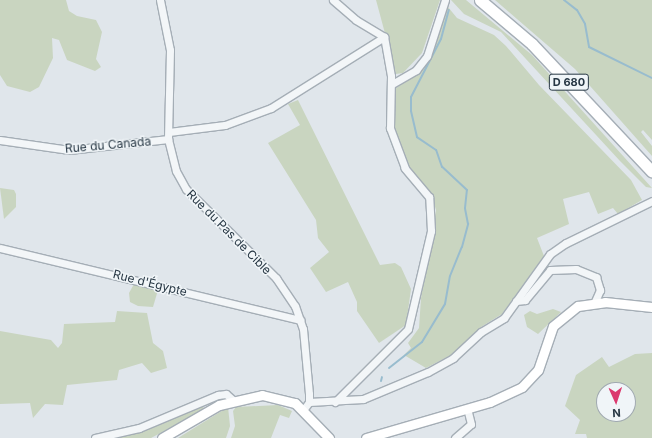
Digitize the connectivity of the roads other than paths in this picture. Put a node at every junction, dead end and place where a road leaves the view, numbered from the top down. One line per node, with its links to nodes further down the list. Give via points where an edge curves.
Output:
1 (160, 0): 7 (street, Rue du Pas de Cible, via 170,50)
2 (333, 0): 5 (street, via 356,20)
3 (445, 0): 6 (street, via 427,56 416,70)
4 (480, 0): 9 (main road, D 680, via 532,44)
5 (384, 36): 6 (street); 7 (street, Rue du Canada, via 271,108 225,125)
6 (392, 84): 17 (street, via 390,128 405,168 429,197 431,231 408,329)
7 (168, 135): 8 (street, Rue du Canada, via 69,150); 15 (street, Rue du Pas de Cible, via 174,166 186,189 276,278 295,306)
8 (0, 140)
9 (652, 172)
10 (652, 201): 12 (street, via 566,243 550,254)
11 (0, 248): 15 (street, Rue d'Égypte)
12 (516, 301): 13 (street, via 525,300 550,270 576,269 596,277 600,290); 17 (street, via 504,318 481,332 453,358 428,372 363,399)
13 (595, 301): 14 (main road); 19 (main road, via 569,311 554,326 538,370 532,379 502,398)
14 (652, 307)
15 (300, 320): 18 (street, Rue du Pas de Cible)
16 (233, 400): 18 (main road, via 262,395 276,396); 20 (street, via 226,394 218,395 139,428); 21 (main road, via 198,416)
17 (335, 402): 18 (street)
18 (306, 408): 22 (main road)
19 (467, 408): 23 (main road); 24 (street, via 472,422)
20 (95, 438)
21 (162, 438)
22 (330, 438)
23 (366, 438)
24 (455, 438)

